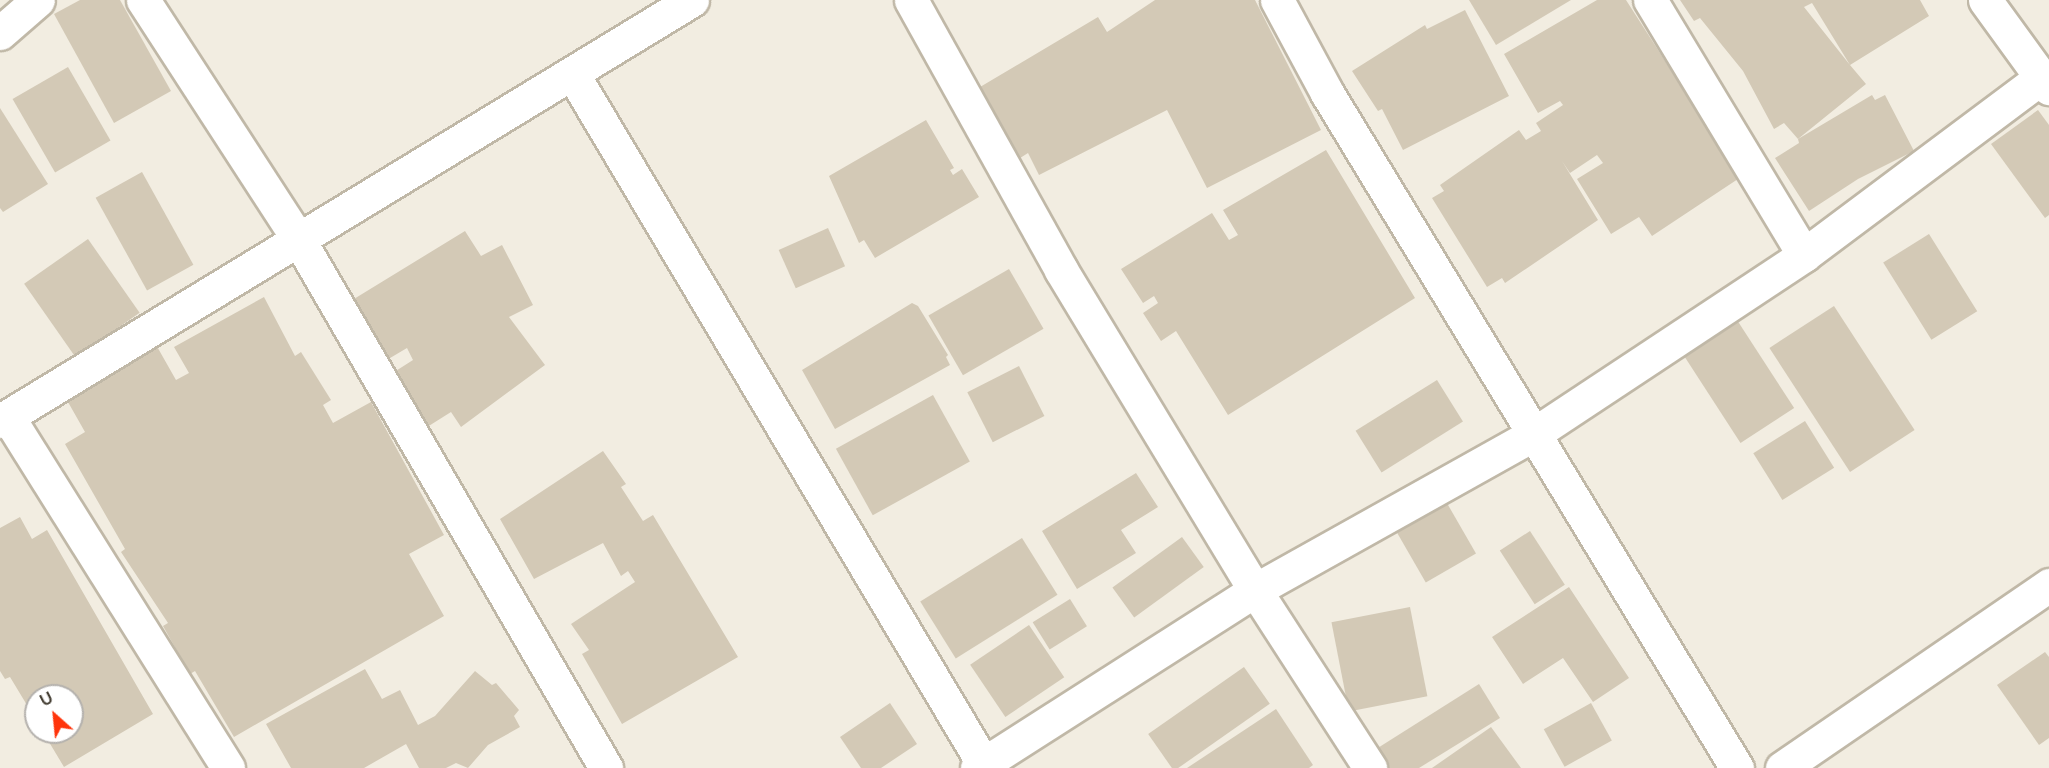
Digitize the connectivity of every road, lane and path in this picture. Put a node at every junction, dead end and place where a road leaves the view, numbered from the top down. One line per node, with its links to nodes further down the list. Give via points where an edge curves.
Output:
1 (38, 0): 8 (street)
2 (143, 0): 11 (street)
3 (692, 0): 9 (street)
4 (911, 0): 16 (street, via 1061,270)
5 (1277, 0): 14 (street, via 1327,93)
6 (1650, 0): 12 (street)
7 (1985, 0): 10 (street)
8 (0, 33)
9 (572, 73): 11 (street); 17 (street)
10 (2045, 83): 12 (street)
11 (299, 240): 13 (street); 19 (street)
12 (1804, 255): 14 (street)
13 (4, 419): 18 (street)
14 (1534, 434): 16 (street); 21 (street)
15 (2049, 585): 22 (street)
16 (1255, 590): 17 (street); 20 (street)
17 (982, 767)
18 (228, 768)
19 (606, 768)
20 (1370, 768)
21 (1737, 768)
22 (1782, 768)

